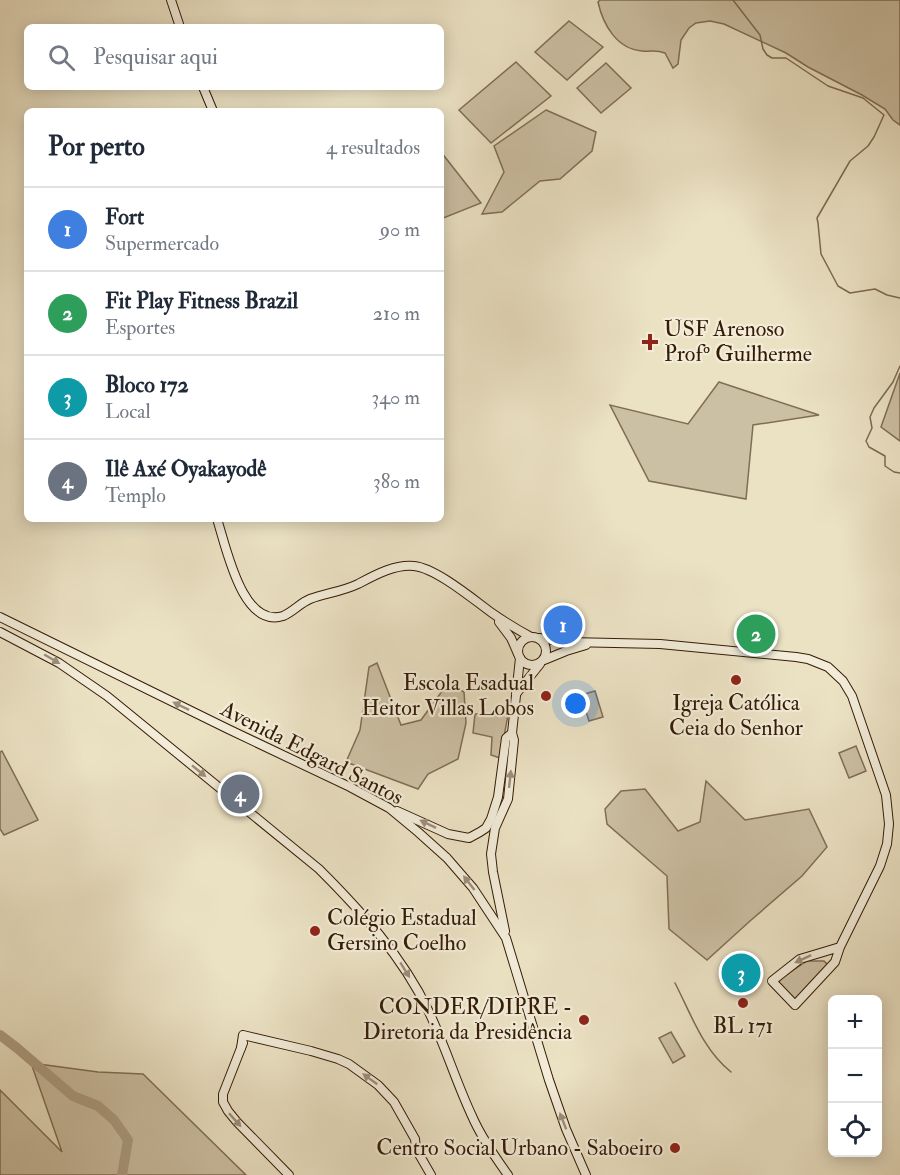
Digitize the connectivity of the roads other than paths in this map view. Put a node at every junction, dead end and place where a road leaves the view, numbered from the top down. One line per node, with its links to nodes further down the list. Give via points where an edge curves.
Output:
1 (171, 0): 2 (main road)
2 (179, 24)
3 (204, 90): 4 (main road)
4 (212, 108)
5 (218, 522): 6 (main road, via 239,586 253,608 267,616 284,615 310,599 409,566 432,572)
6 (491, 612): 9 (main road); 11 (main road)
7 (0, 618): 15 (main road, Avenida Edgard Santos, one-way to 7)
8 (0, 632): 20 (main road, one-way to 20, via 59,663 106,696 340,890 381,936 414,984 472,1117)
9 (535, 638): 10 (main road); 11 (main road, via 523,641); 12 (main road, via 546,648)
10 (601, 642): 12 (main road); 17 (main road, via 808,659 828,667 848,687 884,789 889,824 883,859)
11 (519, 656): 12 (main road, via 530,666); 13 (main road)
12 (543, 661): 13 (main road)
13 (516, 694): 14 (main road)
14 (512, 733): 15 (main road, one-way to 15, via 506,738 491,819 475,836 448,834); 16 (main road, one-way to 14, via 491,854 495,828 508,799)
15 (389, 808): 16 (main road, Avenida Edgard Santos, one-way to 15, via 463,875)
16 (506, 938): 21 (main road, Avenida Edgard Santos, one-way to 16, via 552,1089)
17 (840, 947): 17 (main road, one-way to 17, via 806,956 772,981 795,1005 835,962)
18 (289, 1175): 19 (main road, one-way to 18, via 415,1139 382,1088 338,1059 245,1035 223,1094 224,1106)
19 (430, 1175)
20 (508, 1175)
21 (586, 1175)

